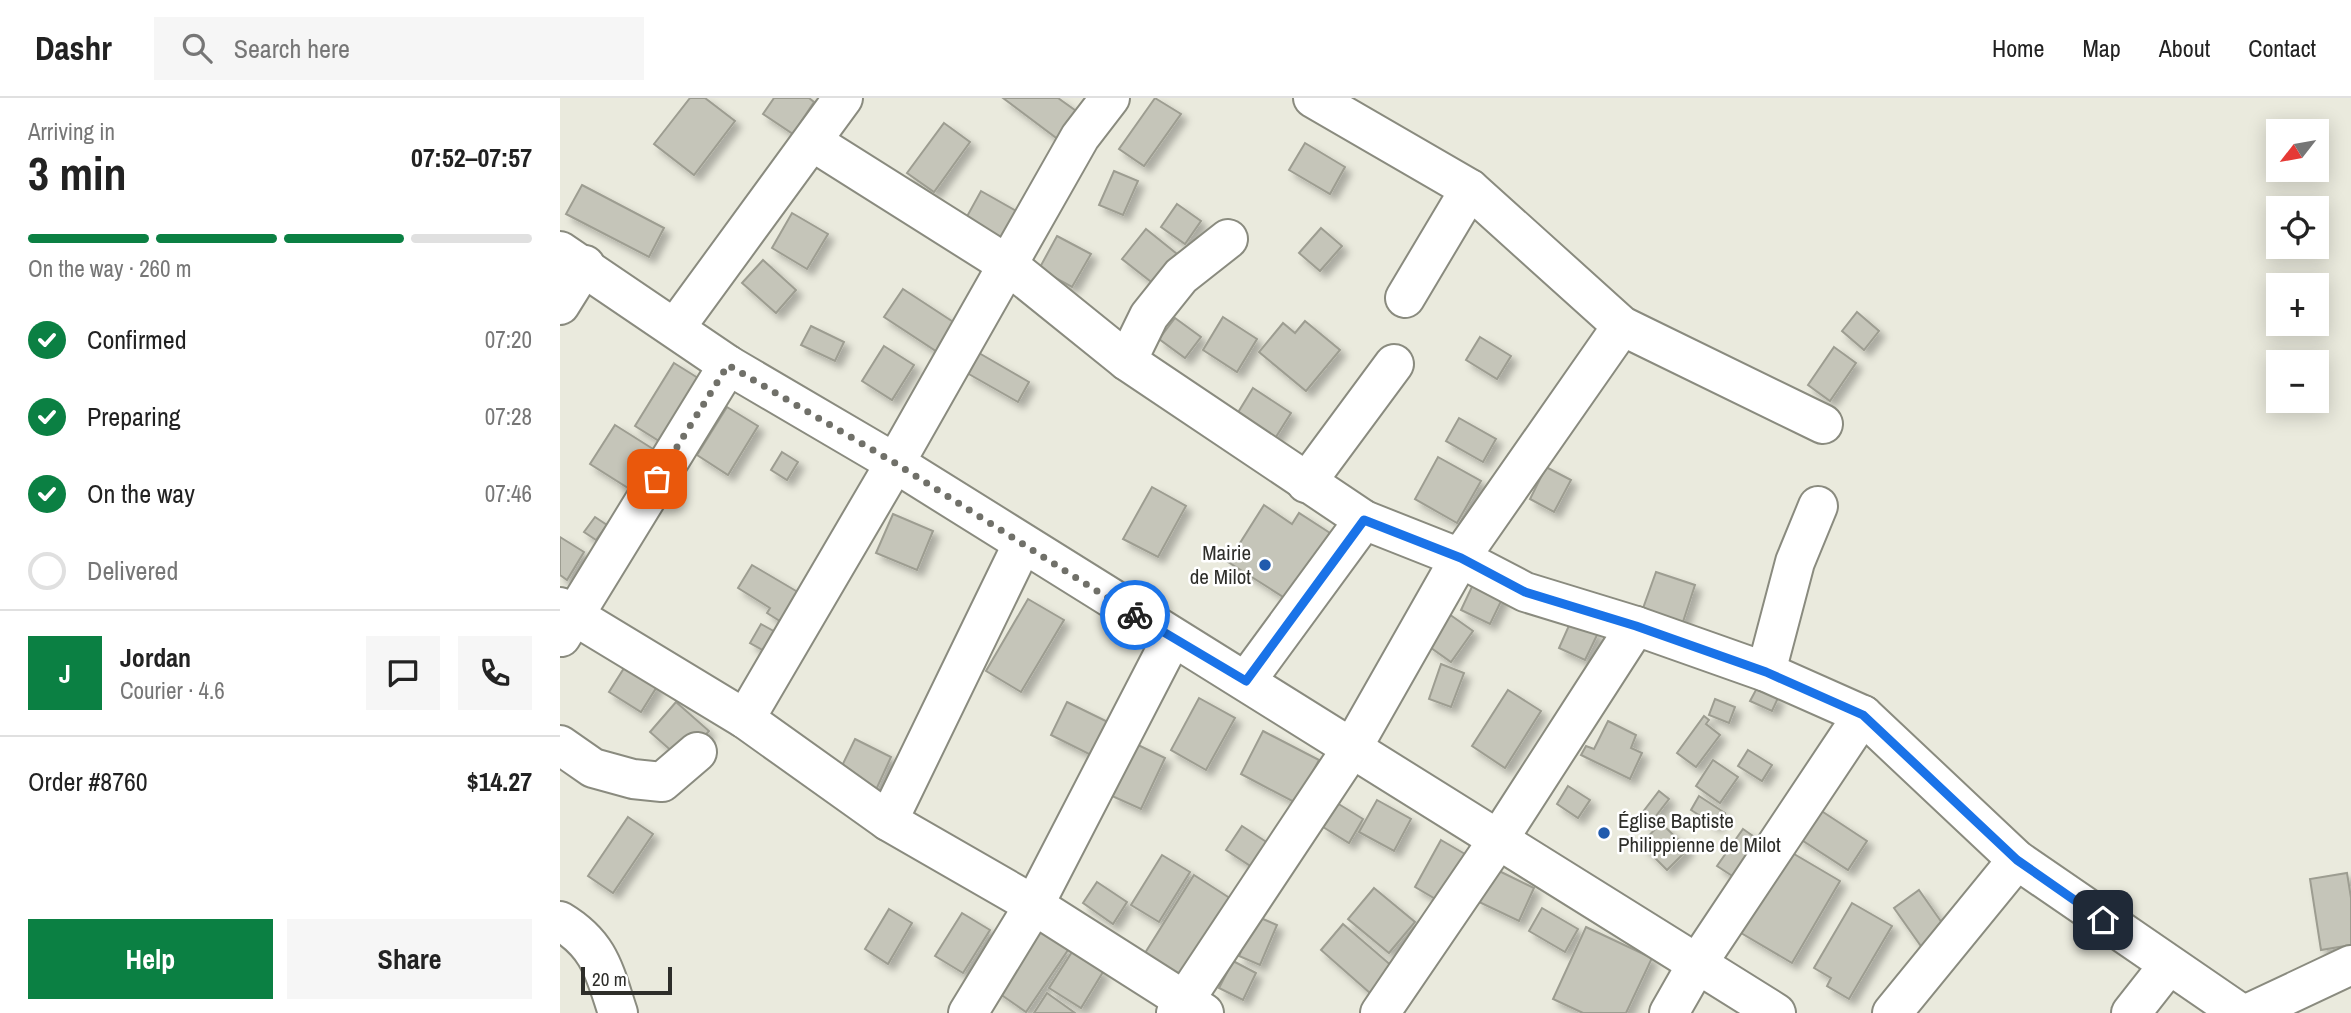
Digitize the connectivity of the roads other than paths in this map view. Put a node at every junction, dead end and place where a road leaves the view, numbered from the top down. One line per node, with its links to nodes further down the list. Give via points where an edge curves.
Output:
1 (843, 98): 4 (street)
2 (1110, 98): 8 (street, via 1080,137)
3 (1313, 98): 5 (street)
4 (813, 142): 8 (street); 12 (street)
5 (1470, 189): 9 (street); 11 (street)
6 (1228, 239): 13 (street, via 1173,286 1149,316)
7 (572, 258): 10 (street); 12 (street)
8 (1007, 265): 13 (street); 17 (street)
9 (1405, 298)
10 (560, 305)
11 (1622, 326): 16 (street); 22 (street)
12 (675, 328): 15 (street)
13 (1127, 361): 18 (street)
14 (1394, 364): 18 (street)
15 (728, 365): 17 (street); 23 (street)
16 (1823, 424)
17 (895, 463): 21 (street); 29 (street)
18 (1306, 483): 20 (street)
19 (1818, 506): 26 (street, via 1795,562)
20 (1364, 520): 22 (street); 27 (street)
21 (1022, 545): 25 (street); 33 (street)
22 (1461, 558): 24 (street, via 1525,592); 31 (street)
23 (564, 621): 29 (street)
24 (1636, 626): 26 (street); 34 (street)
25 (1172, 638): 27 (street); 36 (street)
26 (1766, 672): 28 (street)
27 (1246, 681): 31 (street)
28 (1863, 715): 35 (street); 38 (street)
29 (745, 719): 33 (street)
30 (560, 745): 32 (street, via 593,768 662,782)
31 (1352, 748): 34 (street); 41 (street)
32 (697, 752)
33 (888, 821): 36 (street)
34 (1498, 840): 38 (street); 44 (street)
35 (2017, 860): 40 (street); 47 (street)
36 (1034, 905): 41 (street); 43 (street)
37 (560, 921): 42 (street, via 578,932 598,955)
38 (1697, 964): 45 (street); 46 (street)
39 (2351, 965): 50 (street)
40 (2168, 966): 48 (street); 49 (street)
41 (1188, 1009)
42 (618, 1013)
43 (968, 1013)
44 (1380, 1013)
45 (1669, 1013)
46 (1776, 1013)
47 (1892, 1013)
48 (2132, 1013)
49 (2240, 1013)
50 (2249, 1013)

